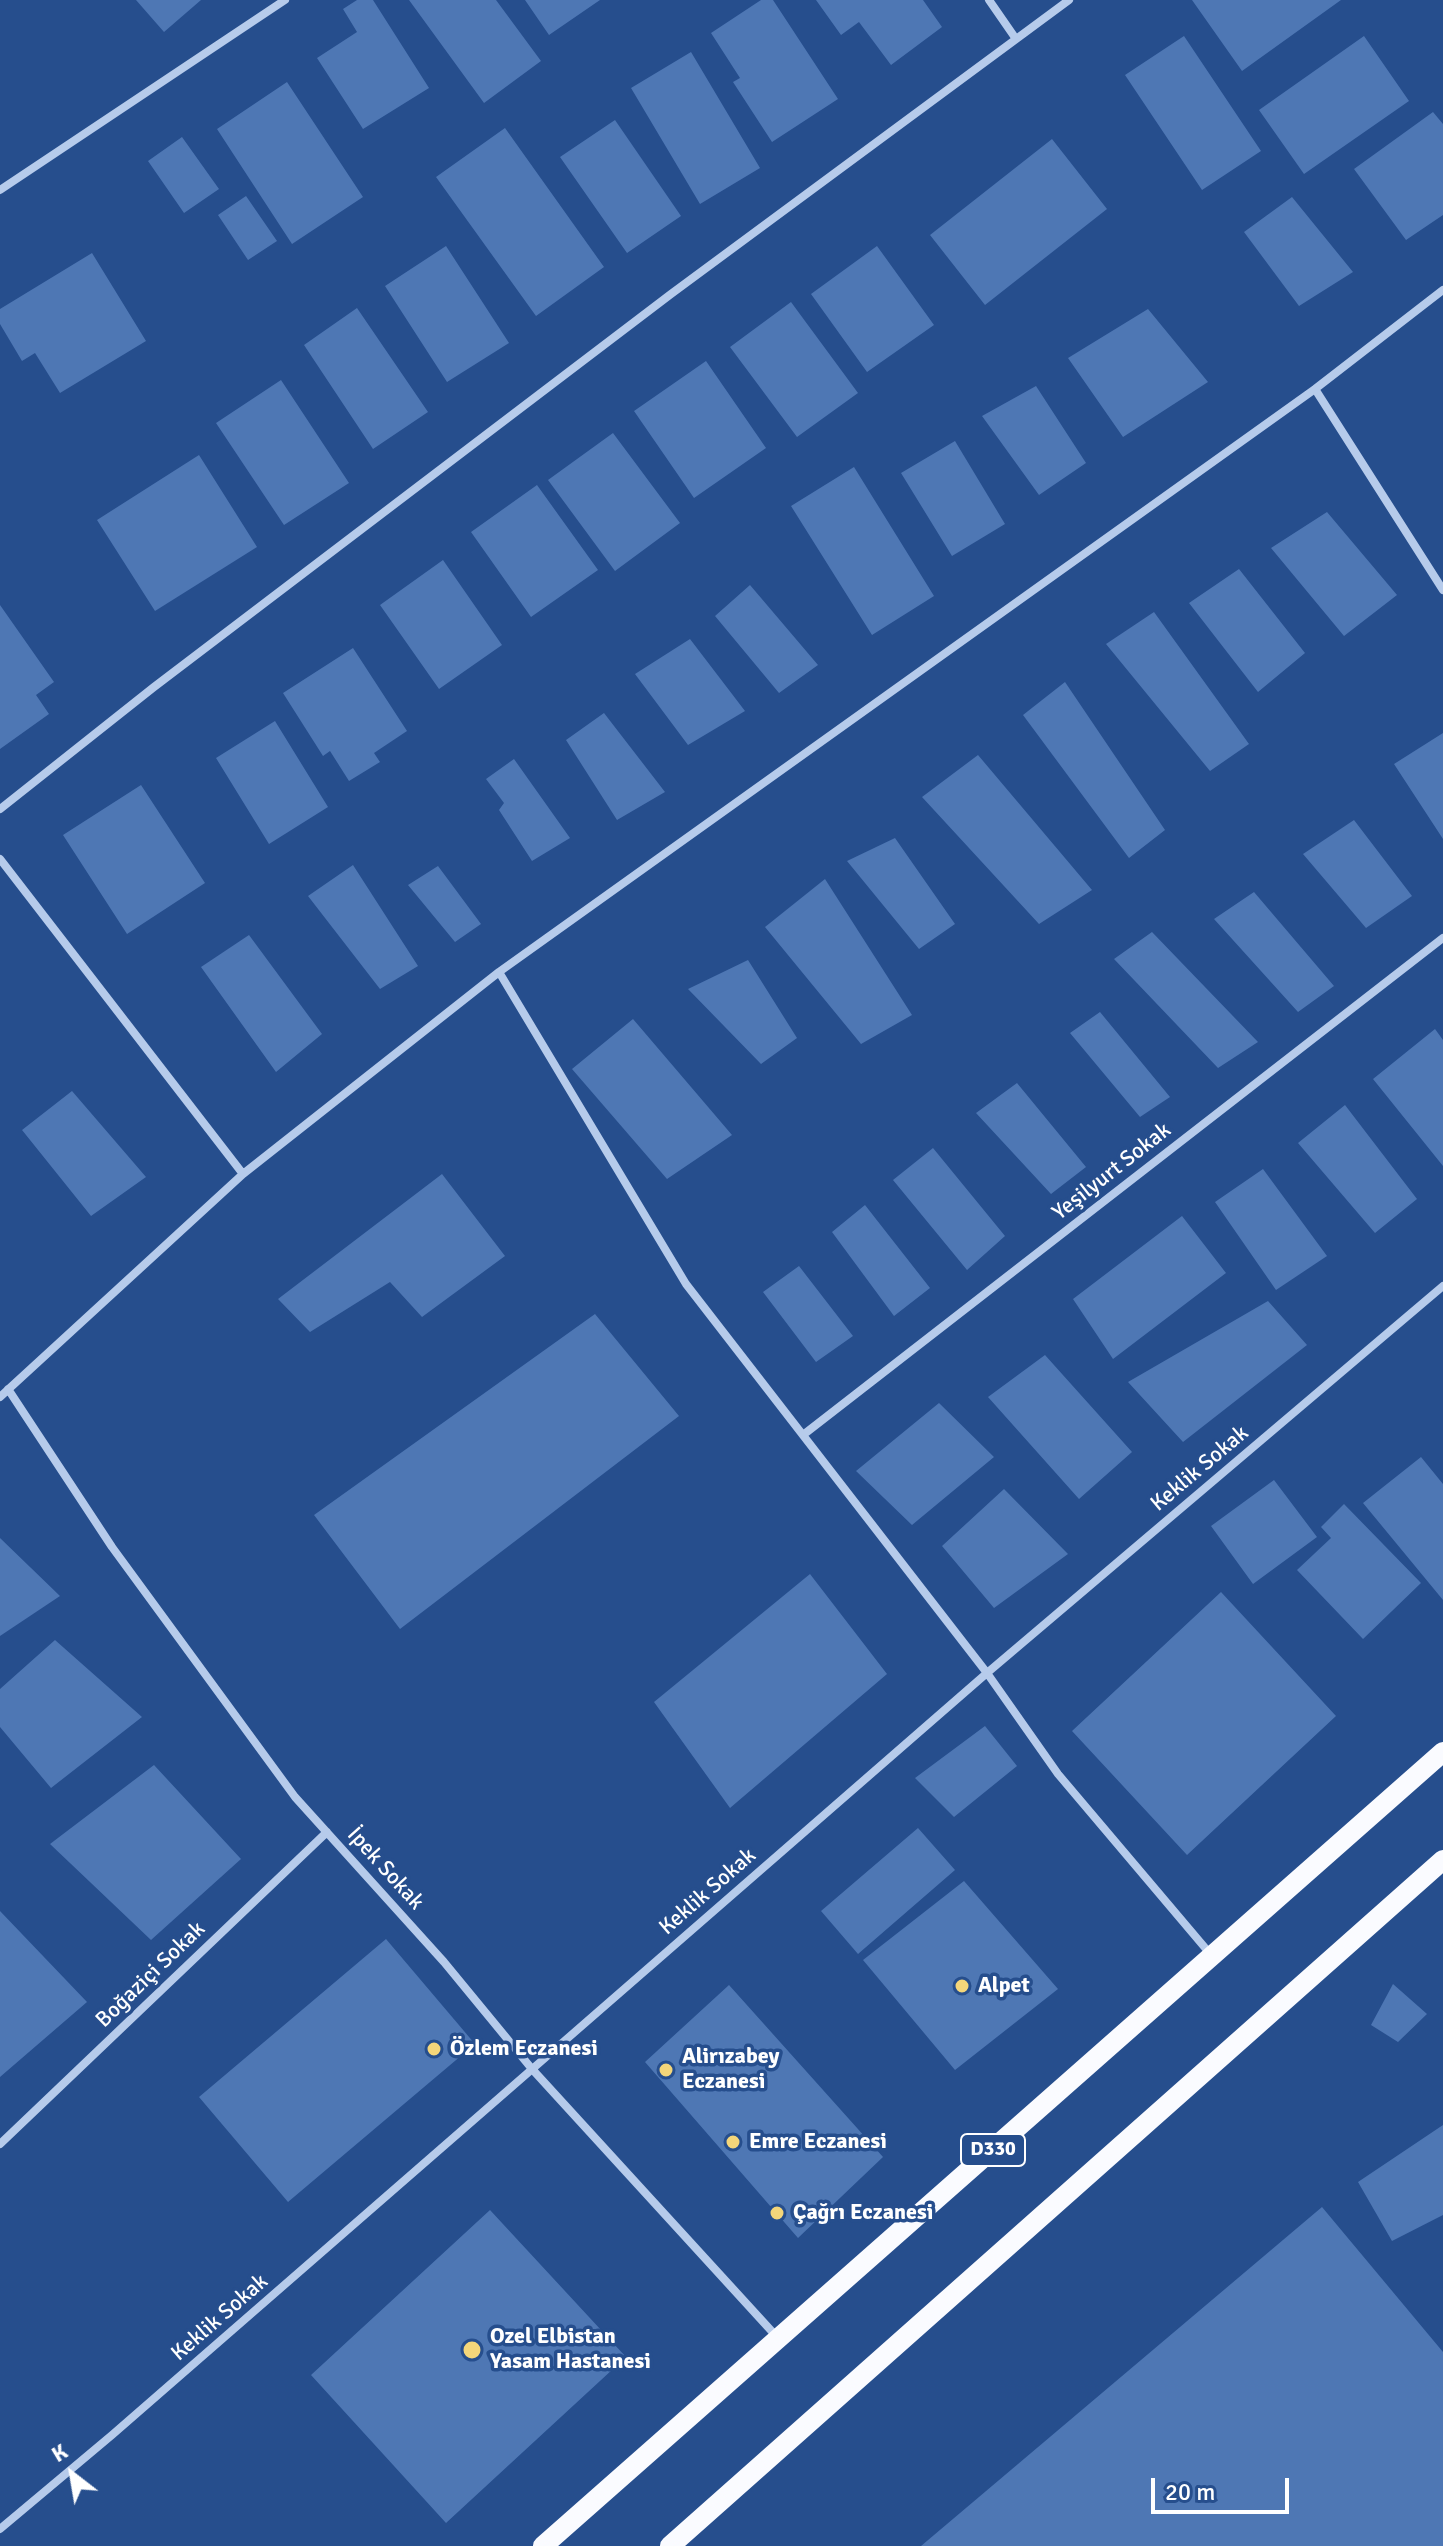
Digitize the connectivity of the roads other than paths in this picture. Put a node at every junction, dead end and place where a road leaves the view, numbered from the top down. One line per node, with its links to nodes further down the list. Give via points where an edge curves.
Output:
1 (285, 0): 5 (street)
2 (989, 0): 4 (street)
3 (1069, 0): 4 (street)
4 (1016, 39): 9 (street, via 671,294)
5 (0, 190)
6 (1443, 290): 7 (street)
7 (1315, 389): 8 (street); 12 (street)
8 (1443, 590)
9 (0, 809)
10 (0, 859): 13 (street)
11 (1443, 938): 17 (street, Yeşilyurt Sokak)
12 (499, 972): 13 (street); 17 (street, via 686,1284)
13 (243, 1174): 15 (street)
14 (1443, 1286): 18 (street, Keklik Sokak)
15 (8, 1389): 16 (street); 20 (street, İpek Sokak, via 112,1547 295,1797)
16 (0, 1397)
17 (803, 1435): 18 (street)
18 (987, 1673): 22 (street, via 1058,1774); 23 (street, Keklik Sokak)
19 (1443, 1752): 22 (main road, D330)
20 (327, 1832): 23 (street, İpek Sokak); 24 (street, Boğaziçi Sokak)
21 (1443, 1860): 28 (main road)
22 (1212, 1957): 25 (main road, D330)
23 (532, 2069): 25 (street, İpek Sokak); 26 (street, Keklik Sokak)
24 (0, 2144)
25 (779, 2339): 27 (main road, D330)
26 (0, 2529)
27 (543, 2546)
28 (670, 2546)

